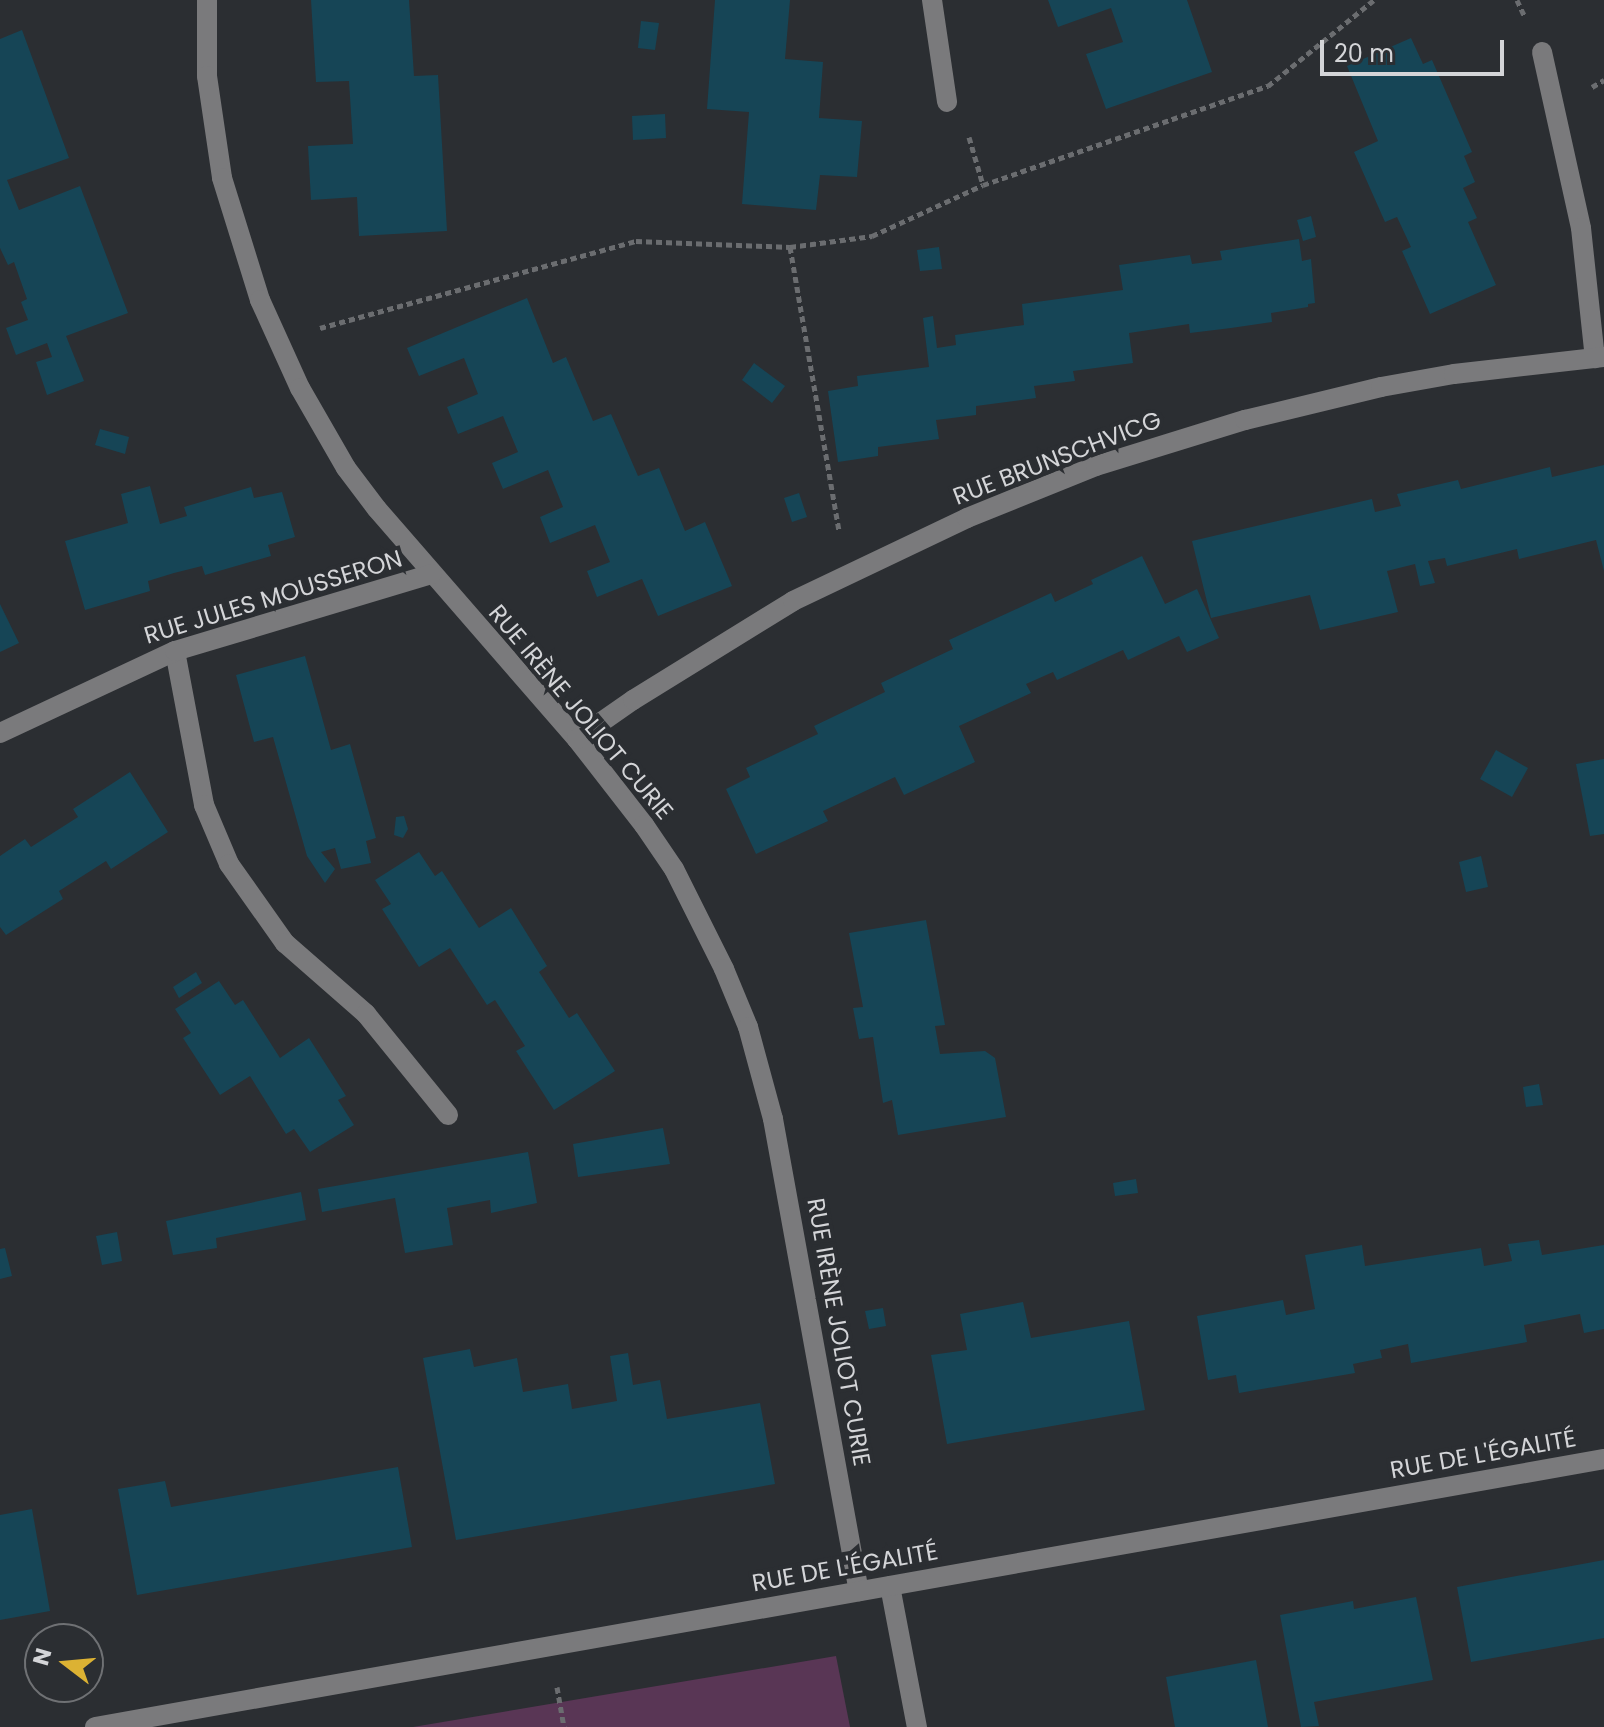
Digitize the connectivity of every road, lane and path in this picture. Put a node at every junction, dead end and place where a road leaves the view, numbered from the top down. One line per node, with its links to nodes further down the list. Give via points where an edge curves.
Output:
1 (207, 0): 7 (street, RUE IRÈNE JOLIOT CURIE, via 207,76 222,178)
2 (932, 0): 5 (street)
3 (1374, 0): 6 (path, via 1268,86 983,185 872,236)
4 (1542, 52): 8 (street, via 1581,228)
5 (947, 102)
6 (790, 247): 7 (path, via 636,241); 10 (path)
7 (276, 340): 9 (street, RUE IRÈNE JOLIOT CURIE, via 346,468)
8 (1600, 357): 10 (street, RUE BRUNSCHVICG, via 1381,387 1161,444 967,518)
9 (432, 574): 11 (street, RUE JULES MOUSSERON); 13 (street, RUE IRÈNE JOLIOT CURIE)
10 (846, 575): 13 (street, RUE BRUNSCHVICG, via 749,628)
11 (175, 651): 12 (street, RUE JULES MOUSSERON); 14 (street, via 204,805 229,864 285,943 366,1014)
12 (0, 733)
13 (577, 739): 17 (street, RUE IRÈNE JOLIOT CURIE, via 674,869 748,1027 773,1119)
14 (448, 1115)
15 (1604, 1459): 16 (street, RUE DE L'ÉGALITÉ)
16 (890, 1586): 17 (street, RUE DE L'ÉGALITÉ); 19 (street)
17 (859, 1591): 18 (street, RUE DE L'ÉGALITÉ)
18 (95, 1727)
19 (917, 1727)

